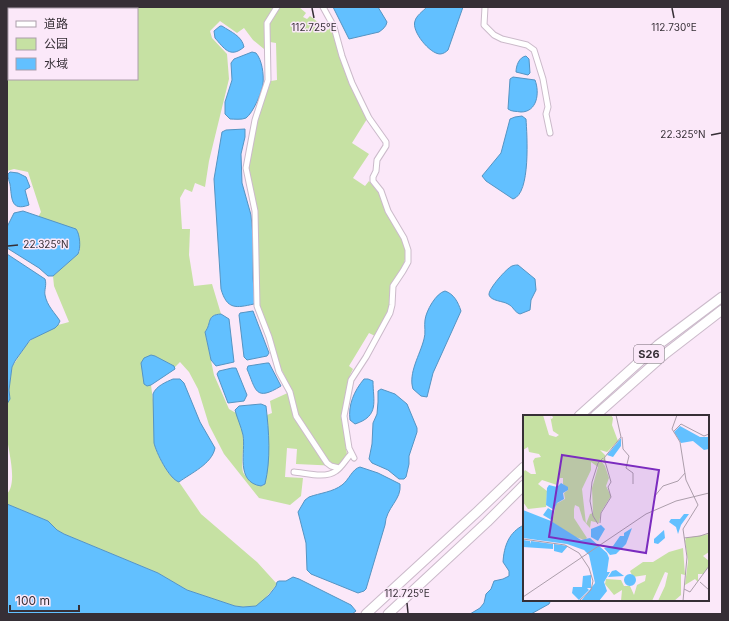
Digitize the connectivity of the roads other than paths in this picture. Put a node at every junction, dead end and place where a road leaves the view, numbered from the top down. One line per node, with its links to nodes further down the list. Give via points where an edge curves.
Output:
1 (277, 7): 9 (street, via 267,23 268,80 255,120 246,168 256,211 257,306 280,374 290,392 296,416 327,463)
2 (323, 7): 9 (street, via 334,27 352,83 369,118 386,142 377,160 373,181 381,191 408,250 406,268 393,286 390,313 351,380 344,416 352,456)
3 (485, 7): 4 (street, via 484,25 494,35 527,45 534,50 543,79)
4 (550, 133)
5 (722, 297): 7 (highway, S26, via 658,345)
6 (722, 310): 8 (highway, S26, via 665,354)
7 (580, 415)
8 (596, 415)
9 (339, 468): 11 (street, via 324,475)
10 (523, 468): 13 (highway)
11 (294, 472)
12 (523, 486): 14 (highway)
13 (366, 614)
14 (388, 614)

